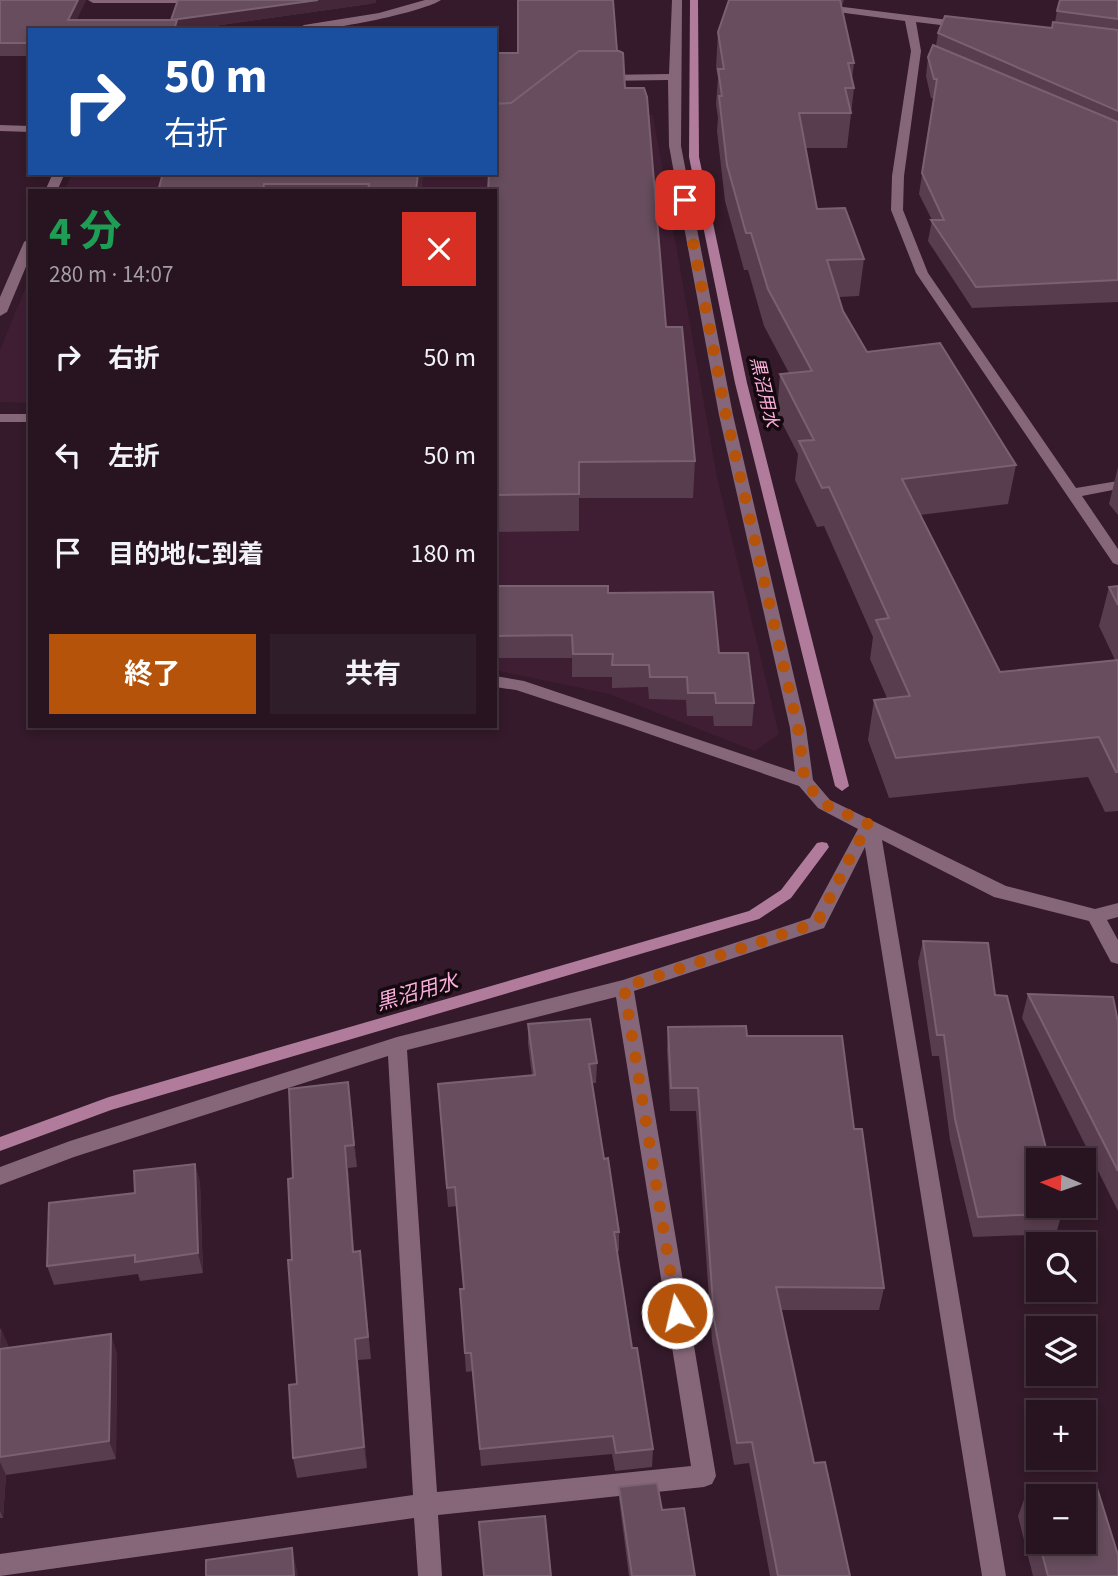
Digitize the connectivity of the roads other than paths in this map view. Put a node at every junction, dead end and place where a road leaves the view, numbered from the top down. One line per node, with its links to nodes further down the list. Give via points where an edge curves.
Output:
1 (93, 0): 2 (street)
2 (230, 0)
3 (436, 0): 8 (street, via 380,16)
4 (677, 0): 9 (street)
5 (804, 5): 6 (street)
6 (910, 18): 7 (street); 18 (street, via 923,53 898,176 897,210 922,273)
7 (979, 27)
8 (304, 28)
9 (674, 77): 10 (street); 21 (street, via 675,146 726,415 798,728)
10 (588, 78)
11 (0, 128): 12 (street)
12 (28, 129)
13 (28, 247): 14 (street)
14 (0, 312)
15 (0, 418): 16 (street)
16 (28, 418)
17 (1118, 485): 18 (street)
18 (1071, 493): 19 (street)
19 (1118, 560)
20 (497, 681): 21 (street)
21 (805, 782): 22 (street, via 824,804)
22 (870, 825): 24 (street, via 1001,892); 26 (street, via 817,923); 33 (street)
23 (1118, 910): 24 (street)
24 (1095, 916): 25 (street)
25 (1118, 957)
26 (624, 987): 27 (street); 29 (street, via 704,1476)
27 (397, 1045): 28 (street); 29 (street)
28 (0, 1176)
29 (426, 1505): 31 (street); 32 (street)
30 (0, 1566): 31 (street)
31 (32, 1569)
32 (430, 1576)
33 (994, 1576)

